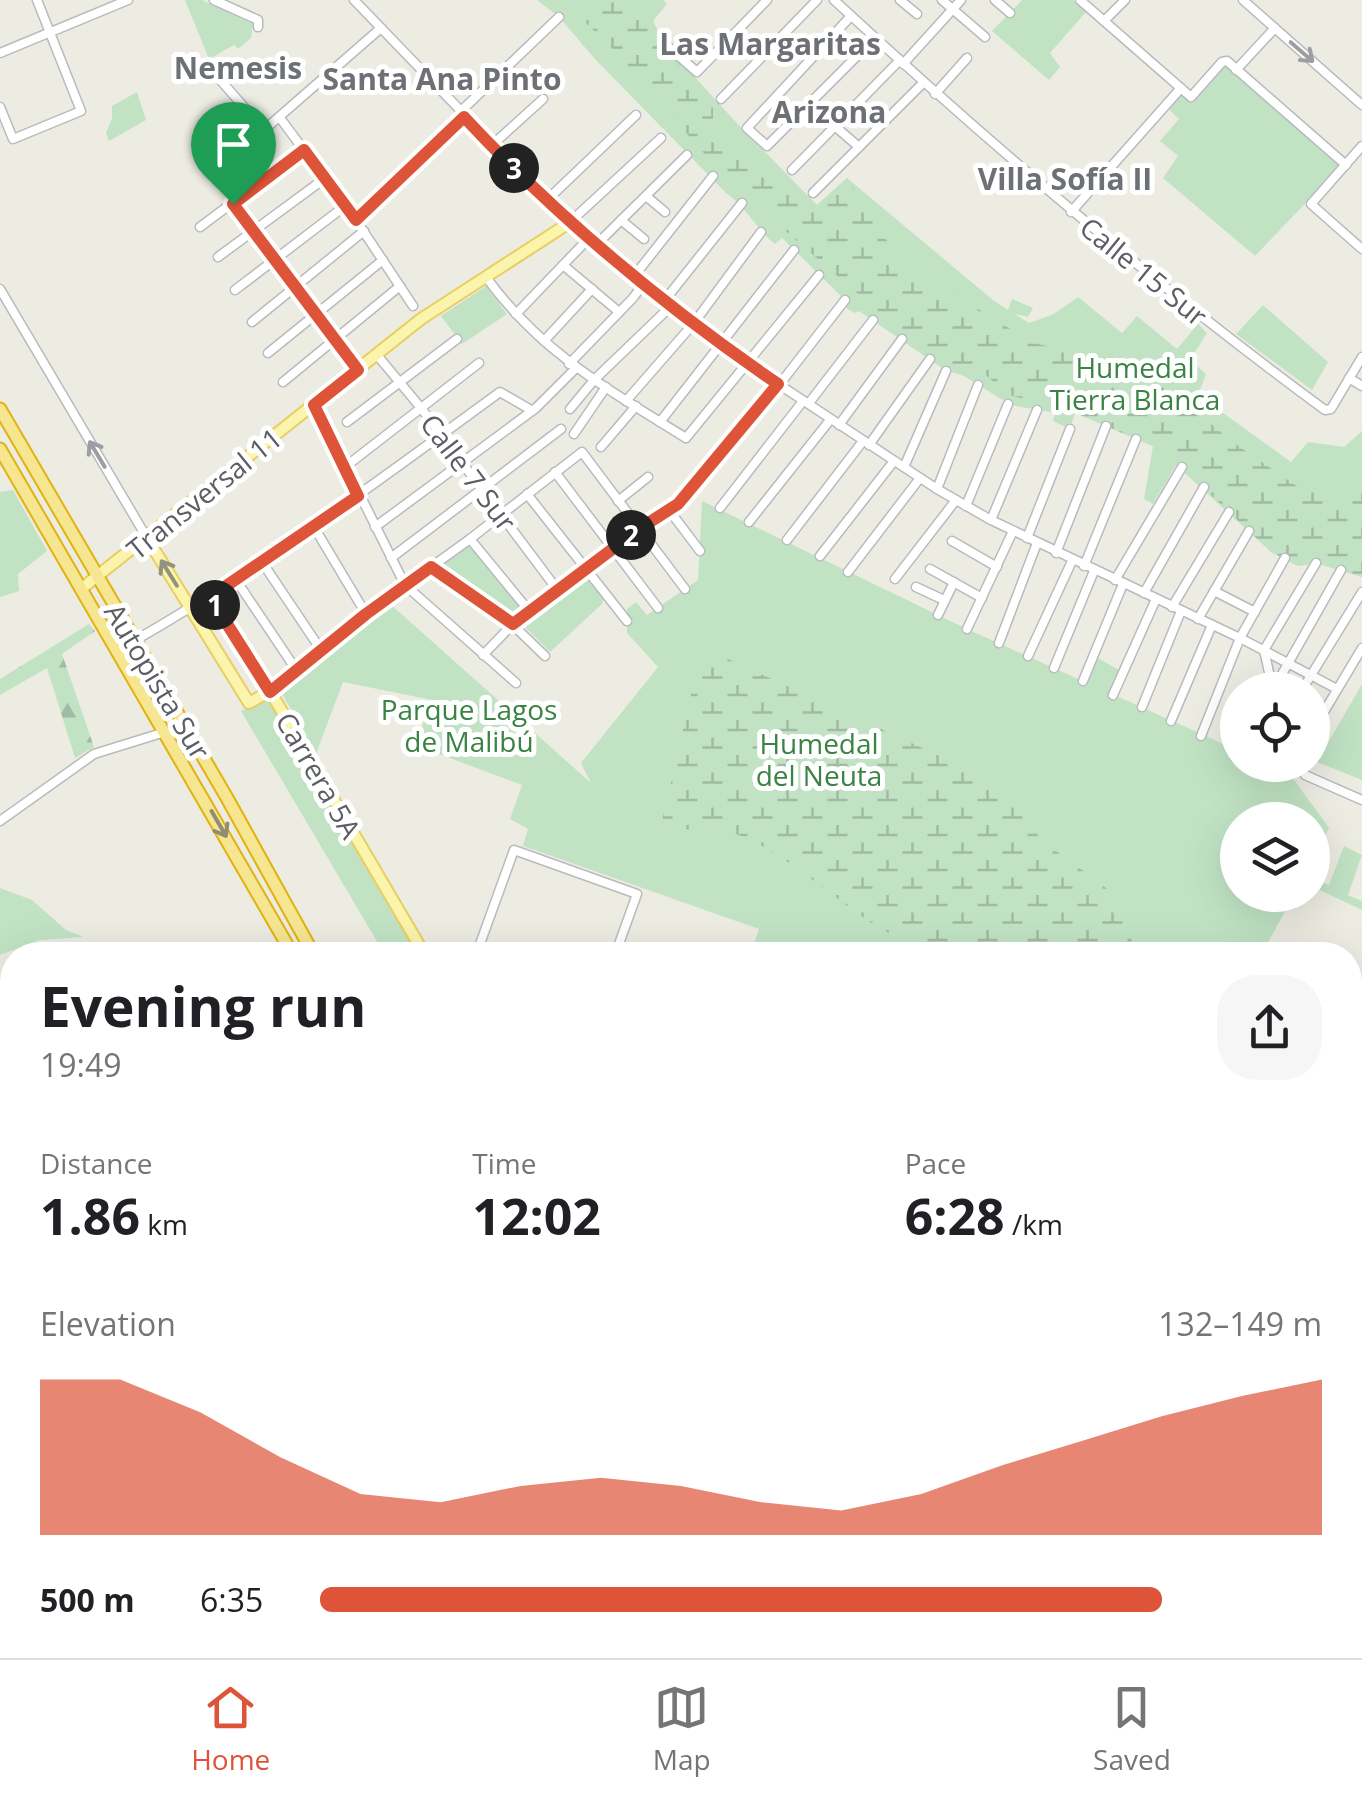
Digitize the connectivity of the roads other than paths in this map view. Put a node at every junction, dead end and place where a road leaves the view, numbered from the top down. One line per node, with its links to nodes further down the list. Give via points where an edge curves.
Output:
1 (36, 0): 24 (street)
2 (128, 0): 24 (street)
3 (214, 0): 21 (street, via 258,20)
4 (354, 0): 22 (street)
5 (766, 0): 27 (street, via 697,72)
6 (817, 0): 36 (street)
7 (834, 0): 18 (street, Calle 15 Sur)
8 (900, 0): 17 (street)
9 (942, 0): 15 (street)
10 (960, 0): 15 (street)
11 (995, 0): 16 (street)
12 (1080, 0): 20 (street)
13 (1124, 0): 20 (street)
14 (1243, 0): 23 (street)
15 (952, 9): 25 (street); 30 (street)
16 (1010, 13)
17 (917, 14)
18 (851, 16): 26 (street, Calle 15 Sur); 38 (street, via 747,128 767,146)
19 (559, 17): 41 (street)
20 (1104, 22): 34 (street)
21 (258, 28)
22 (381, 28): 41 (street); 43 (street)
23 (1275, 28): 32 (street); 39 (street, one-way to 39)
24 (50, 32): 28 (street); 40 (street, via 81,111 13,140)
25 (985, 37)
26 (875, 38): 30 (street, Calle 15 Sur); 38 (street)
27 (664, 43)
28 (0, 53)
29 (967, 58): 35 (street)
30 (901, 62): 33 (street, Calle 15 Sur); 44 (street)
31 (209, 67): 43 (street, via 264,130)
32 (1236, 70): 34 (street, via 1222,62 1190,98); 51 (street)
33 (924, 83): 35 (street, Calle 15 Sur); 48 (street)
34 (1181, 88): 62 (street)
35 (935, 94): 62 (street, Calle 15 Sur)
36 (720, 98)
37 (544, 99): 46 (street)
38 (809, 104): 44 (street)
39 (1362, 104)
40 (0, 108)
41 (462, 114): 46 (street); 63 (street)
42 (636, 115): 57 (street)
43 (280, 118): 49 (street)
44 (835, 126): 48 (street); 52 (street)
45 (661, 138): 65 (street)
46 (491, 146): 57 (street)
47 (1362, 146): 51 (street)
48 (859, 148): 55 (street)
49 (304, 150): 54 (street); 58 (street)
50 (687, 155): 56 (street)
51 (1346, 165): 72 (street, via 1311,204)
52 (792, 170)
53 (713, 176): 78 (street)
54 (324, 179): 60 (street); 67 (street)
55 (813, 193)
56 (646, 196): 61 (street); 64 (street)
57 (546, 200): 65 (street)
58 (233, 204): 66 (street); 67 (street)
59 (742, 204): 88 (street)
60 (344, 206): 63 (street); 75 (street)
61 (665, 212)
62 (1071, 212): 110 (street, Calle 15 Sur, via 1328,411)
63 (356, 220): 68 (street)
64 (621, 220): 70 (street); 71 (street)
65 (570, 223): 71 (street); 80 (main road, Transversal 11)
66 (200, 227)
67 (254, 230): 74 (street); 75 (street)
68 (364, 231): 76 (street); 82 (street)
69 (761, 232): 95 (street)
70 (644, 238)
71 (593, 241): 77 (street); 78 (street)
72 (1362, 249)
73 (794, 250): 100 (street)
74 (218, 257)
75 (275, 258): 82 (street); 86 (street)
76 (383, 260): 83 (street); 91 (street)
77 (563, 265): 85 (street); 92 (street)
78 (635, 276): 81 (street)
79 (819, 276): 106 (street)
80 (486, 277): 92 (street); 102 (main road, Transversal 11)
81 (644, 283): 88 (street); 90 (street)
82 (296, 284): 91 (street); 94 (street)
83 (400, 286): 89 (street); 97 (street)
84 (0, 289): 168 (street, one-way to 84)
85 (592, 289): 90 (street); 99 (street)
86 (235, 290)
87 (845, 300): 114 (street)
88 (668, 303): 95 (street); 111 (street)
89 (413, 306)
90 (619, 312): 107 (street)
91 (317, 313): 97 (street); 101 (street)
92 (516, 314): 99 (street)
93 (873, 320): 119 (street)
94 (252, 322)
95 (694, 323): 100 (street); 118 (street)
96 (457, 338): 113 (street)
97 (337, 339): 108 (street); 112 (street)
98 (902, 339): 131 (street)
99 (544, 342): 107 (street)
100 (720, 344): 106 (street); 130 (street)
101 (268, 353)
102 (376, 355): 108 (main road, Transversal 11); 113 (street, Calle 7 Sur)
103 (1362, 357): 110 (street)
104 (930, 359): 138 (street)
105 (479, 363): 124 (street)
106 (748, 364): 114 (street); 130 (street, via 686,438)
107 (572, 367): 111 (street); 126 (street)
108 (358, 370): 121 (main road, Transversal 11)
109 (946, 371): 145 (street)
110 (1349, 378): 116 (street)
111 (594, 380): 117 (street); 125 (street)
112 (283, 382)
113 (400, 382): 124 (street, Calle 7 Sur); 129 (street)
114 (778, 384): 119 (street); 158 (street)
115 (978, 385): 151 (street)
116 (1362, 386)
117 (606, 387): 118 (street); 135 (street)
118 (626, 401): 122 (street)
119 (806, 402): 128 (street); 157 (street)
120 (1008, 404): 156 (street)
121 (314, 405): 143 (street); 168 (main road, Transversal 11)
122 (636, 406): 130 (street); 139 (street)
123 (0, 408): 191 (highway, Autopista Sur)
124 (421, 408): 136 (street, Calle 7 Sur); 143 (street)
125 (570, 409)
126 (531, 410): 136 (street, via 500,392); 142 (street)
127 (1037, 410): 161 (street)
128 (830, 420): 131 (street); 162 (street)
129 (347, 422)
130 (660, 422)
131 (839, 426): 138 (street)
132 (1106, 426): 176 (street)
133 (560, 429): 150 (street)
134 (1070, 429): 169 (street)
135 (574, 434)
136 (441, 436): 142 (street, Calle 7 Sur); 153 (street)
137 (1136, 438): 184 (street)
138 (866, 443): 141 (street); 171 (street)
139 (601, 447)
140 (0, 449): 198 (highway, Autopista Sur)
141 (894, 461): 145 (street); 177 (street)
142 (461, 463): 150 (street, Calle 7 Sur); 164 (street)
143 (345, 467): 153 (street)
144 (1182, 467): 195 (street)
145 (904, 468): 148 (street)
146 (555, 472): 152 (street); 155 (street, via 582,452); 174 (street)
147 (648, 477): 155 (street)
148 (920, 478): 151 (street); 190 (street)
149 (1204, 487): 203 (street)
150 (482, 489): 160 (street, Calle 7 Sur); 178 (street)
151 (937, 489): 154 (street)
152 (528, 494): 160 (street); 187 (street)
153 (358, 496): 163 (street); 164 (street)
154 (956, 500): 156 (street); 192 (street)
155 (618, 501): 165 (street)
156 (966, 506): 161 (street)
157 (720, 508)
158 (668, 510): 165 (street); 175 (street)
159 (1229, 512): 210 (street)
160 (502, 514): 170 (street); 201 (street, Calle 7 Sur)
161 (991, 520): 166 (street)
162 (749, 522)
163 (314, 527): 181 (street); 213 (street)
164 (376, 527): 178 (street)
165 (639, 529): 174 (street); 199 (street)
166 (1013, 531): 169 (street); 183 (street)
167 (1249, 531): 200 (street)
168 (147, 538): 191 (main road, Transversal 11); 208 (main road, one-way to 168)
169 (1027, 538): 173 (street)
170 (470, 539): 185 (street); 211 (street)
171 (787, 540)
172 (952, 541): 183 (street)
173 (1037, 544): 176 (street); 222 (street)
174 (612, 550): 187 (street); 209 (street)
175 (700, 551)
176 (1056, 552): 180 (street)
177 (820, 556)
178 (392, 558): 196 (street)
179 (1285, 558): 212 (street)
180 (1072, 561): 184 (street); 228 (street)
181 (262, 562): 193 (street); 224 (street)
182 (1316, 563): 225 (street)
183 (997, 566): 205 (street)
184 (1084, 566): 189 (street)
185 (431, 567): 196 (street); 217 (street)
186 (930, 569): 194 (street)
187 (587, 570): 201 (street); 216 (street)
188 (1341, 570): 229 (street)
189 (1094, 571): 195 (street); 230 (street)
190 (848, 572)
191 (97, 578): 198 (main road, Transversal 11); 221 (highway, Autopista Sur)
192 (895, 579)
193 (236, 580): 204 (street); 231 (street)
194 (954, 582): 205 (street); 207 (street)
195 (1119, 582): 203 (street); 236 (street)
196 (405, 585): 213 (street); 226 (street)
197 (916, 587): 207 (street)
198 (81, 589): 245 (highway, Autopista Sur)
199 (685, 589)
200 (1214, 591): 212 (street); 215 (street)
201 (559, 592): 211 (street)
202 (1362, 592): 235 (street)
203 (1144, 593): 206 (street)
204 (210, 597): 208 (street); 240 (street, Carrera 5A)
205 (982, 598): 219 (street)
206 (1156, 599): 210 (street); 241 (street)
207 (944, 600): 214 (street)
208 (191, 608): 221 (street); 240 (main road, via 249,703)
209 (658, 608)
210 (1176, 609): 215 (street); 243 (street)
211 (530, 612): 217 (street)
212 (1255, 612): 220 (street)
213 (366, 614): 224 (street)
214 (938, 615)
215 (1198, 619): 218 (street)
216 (627, 620)
217 (513, 624): 226 (street); 227 (street)
218 (1212, 625): 220 (street); 244 (street)
219 (967, 629)
220 (1240, 638): 225 (street); 246 (street)
221 (134, 640): 251 (highway, Autopista Sur)
222 (999, 644)
223 (1362, 648): 239 (street)
224 (321, 650): 231 (street)
225 (1264, 650): 229 (street); 232 (street)
226 (483, 655): 237 (street)
227 (546, 656)
228 (1028, 656)
229 (1289, 662): 233 (street); 234 (street)
230 (1054, 668)
231 (296, 671): 240 (street)
232 (1269, 672)
233 (1283, 672)
234 (1306, 672)
235 (1311, 672)
236 (1083, 681)
237 (516, 683)
238 (1330, 685): 239 (street)
239 (1337, 689): 242 (street)
240 (270, 692): 252 (main road, Carrera 5A)
241 (1113, 695)
242 (1330, 701)
243 (1142, 707)
244 (1171, 721)
245 (165, 732): 249 (street, via 94,754); 250 (highway, Autopista Sur, one-way to 250)
246 (1201, 736)
247 (1320, 782): 248 (street)
248 (1362, 800)
249 (0, 821)
250 (286, 942)
251 (307, 942)
252 (417, 942)
253 (481, 942): 254 (street, via 514,850 637,894)
254 (620, 942)

